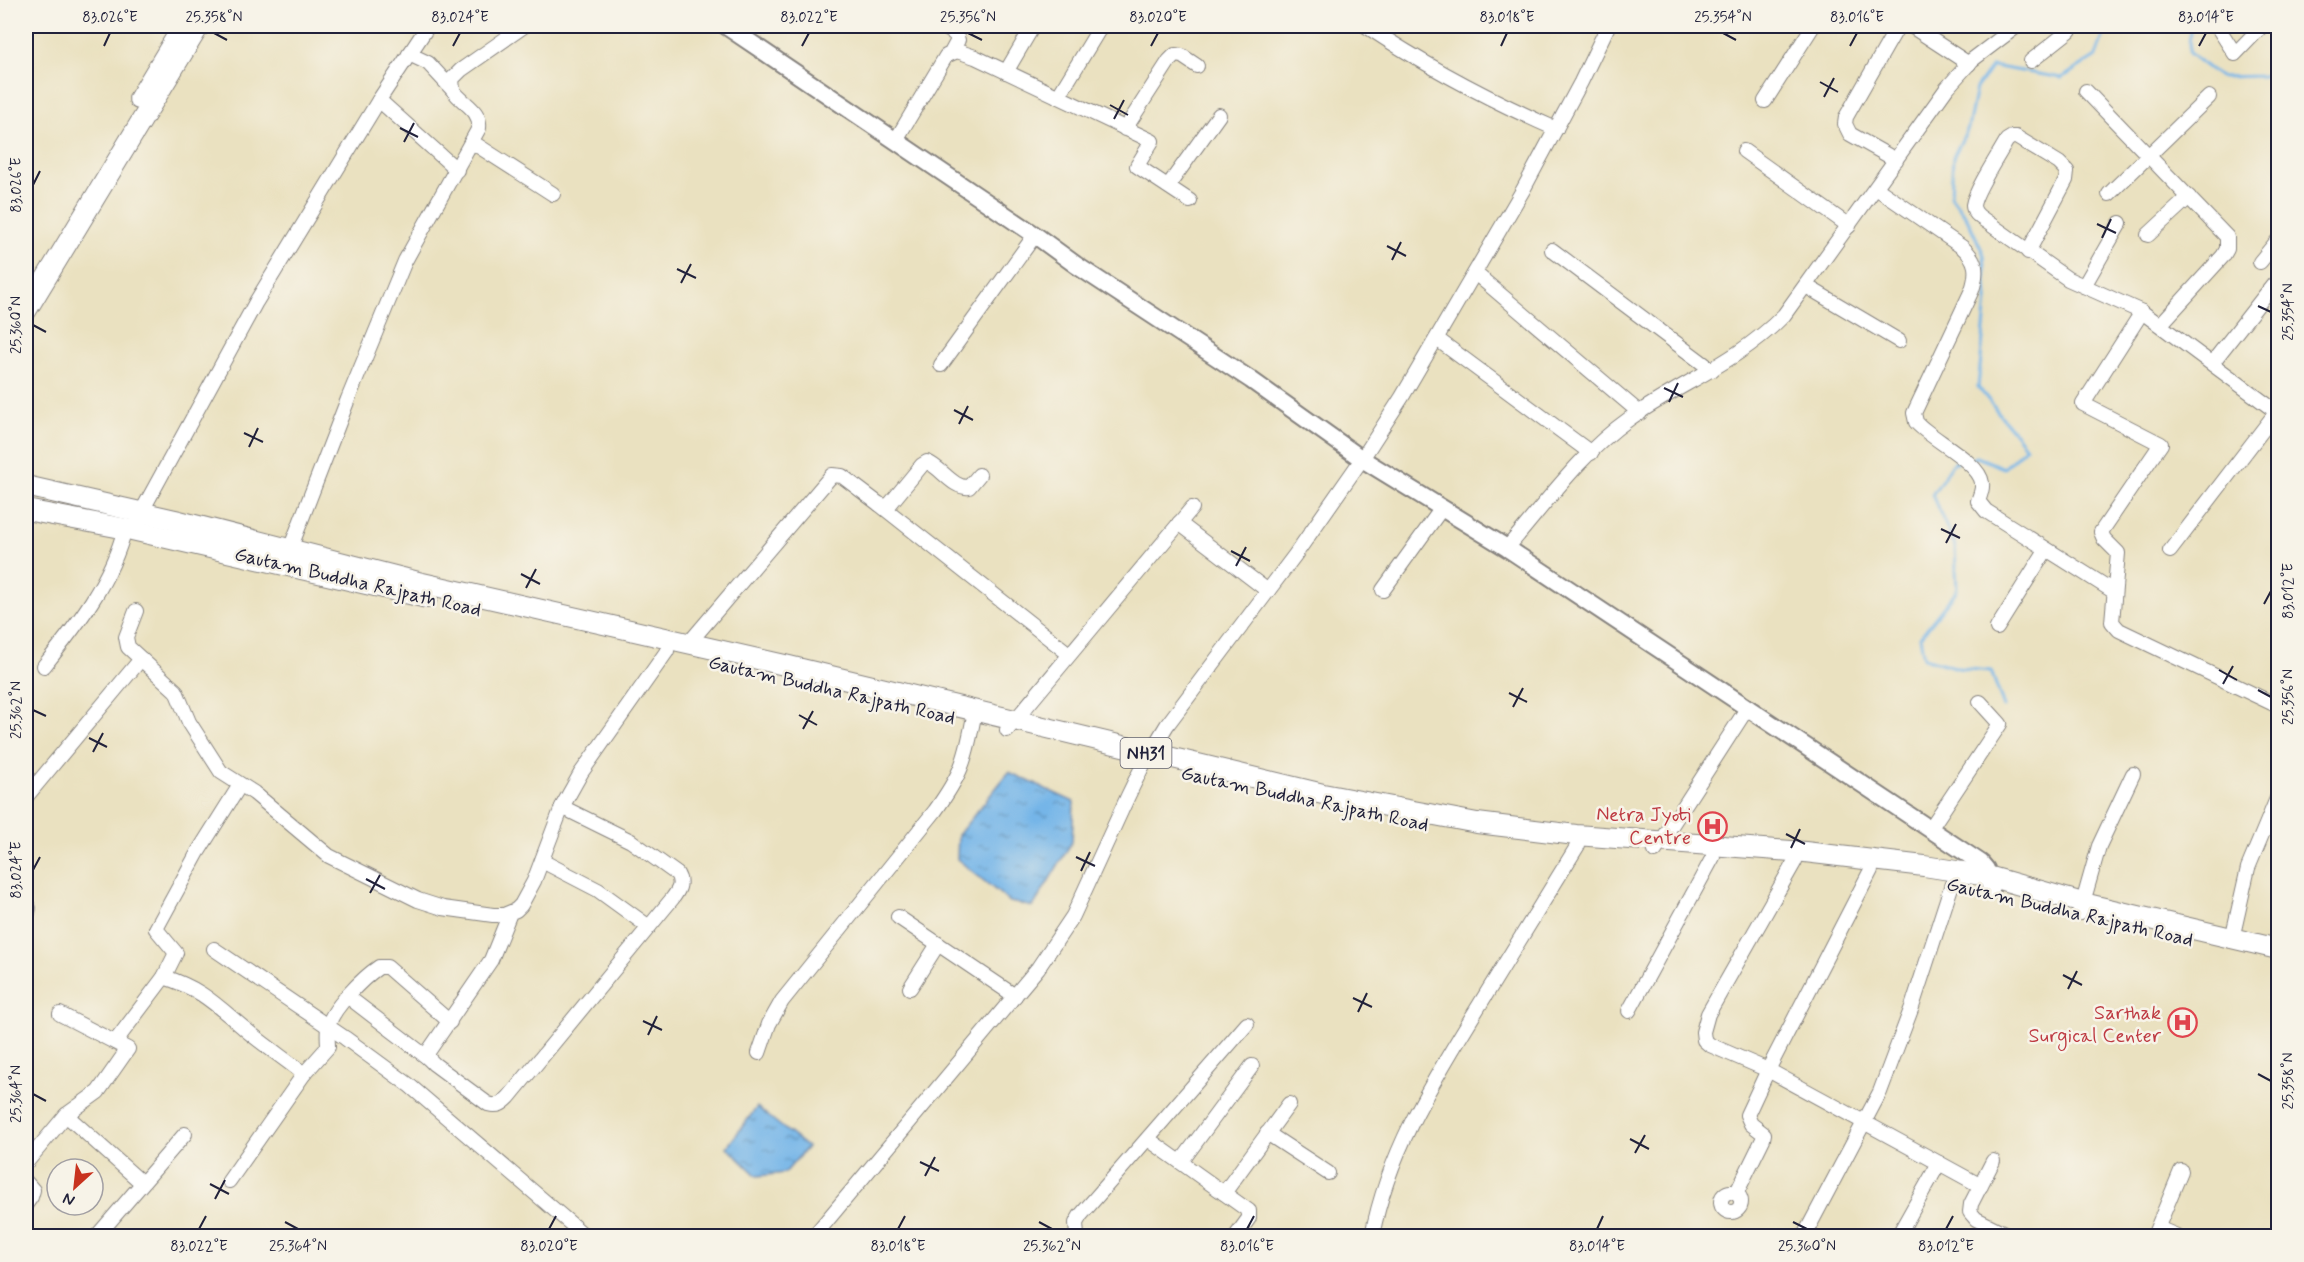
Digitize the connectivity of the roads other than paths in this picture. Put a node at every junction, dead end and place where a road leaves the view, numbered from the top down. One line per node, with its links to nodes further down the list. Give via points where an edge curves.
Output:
1 (183, 26): 58 (highway)
2 (199, 26): 59 (highway)
3 (428, 26): 20 (street)
4 (524, 26): 25 (street, via 461,70 452,79)
5 (726, 26): 34 (main road)
6 (942, 26): 18 (street)
7 (1033, 26): 24 (street)
8 (1101, 26): 27 (street)
9 (1366, 26): 33 (street, via 1457,81)
10 (1608, 26): 33 (street)
11 (1813, 26): 30 (street)
12 (1898, 26): 38 (street, via 1845,124 1850,134)
13 (1911, 26): 22 (street)
14 (2017, 26): 22 (street)
15 (2073, 26): 21 (street)
16 (2217, 26): 17 (street, via 2235,54)
17 (2262, 26)
18 (957, 30): 19 (street, via 958,40)
19 (952, 51): 24 (street, via 970,54); 34 (street, via 937,68)
20 (409, 54): 25 (street, via 428,63); 29 (street)
21 (2031, 62)
22 (1969, 64): 38 (street, via 1926,115)
23 (1197, 66): 32 (street, via 1175,55)
24 (1006, 72): 27 (street)
25 (453, 90): 35 (street, via 480,120)
26 (2086, 91): 37 (street)
27 (1058, 97): 32 (street)
28 (2209, 97): 37 (street)
29 (379, 100): 39 (street); 78 (street, via 256,302)
30 (1765, 101)
31 (1220, 115): 40 (street)
32 (1125, 129): 40 (street, via 1152,141 1137,166)
33 (1556, 129): 54 (street)
34 (896, 140): 48 (main road)
35 (472, 142): 39 (street); 42 (street)
36 (1744, 151): 47 (street)
37 (2148, 154): 43 (street); 44 (street)
38 (1896, 160): 41 (street)
39 (457, 170): 82 (street, via 405,261)
40 (1168, 186): 45 (street)
41 (1876, 188): 47 (street); 80 (street, via 1962,247 1971,255 1977,270 1972,290 1926,384 1914,418 1982,480 1978,501 1982,508)
42 (553, 194)
43 (2109, 194)
44 (2189, 197): 49 (street); 61 (street, via 2227,237 2227,249)
45 (1190, 201)
46 (2120, 223): 56 (street)
47 (1849, 226): 55 (street)
48 (1035, 235): 65 (street); 70 (main road)
49 (2148, 235)
50 (2278, 240): 53 (street)
51 (1552, 250): 66 (street)
52 (2028, 252): 52 (street, via 1973,208 1986,178 2012,137 2067,171 2066,180); 56 (street)
53 (2260, 262)
54 (1475, 273): 62 (street); 68 (street)
55 (1806, 286): 63 (street); 66 (street, via 1766,333)
56 (2084, 286): 60 (street)
57 (2278, 287): 64 (street, via 2274,284)
58 (26, 290)
59 (26, 311)
60 (2142, 312): 61 (street); 85 (street, via 2084,404 2161,444 2101,532 2118,553)
61 (2161, 324): 64 (street)
62 (1437, 339): 69 (street); 70 (street)
63 (1899, 341)
64 (2212, 363): 67 (street)
65 (941, 365)
66 (1712, 370): 68 (street)
67 (2278, 412): 81 (street)
68 (1640, 413): 69 (street)
69 (1591, 453): 79 (street)
70 (1362, 459): 75 (main road); 84 (street)
71 (979, 475): 73 (street, via 964,488 927,462 890,504)
72 (26, 486): 78 (highway, NH31)
73 (879, 504): 88 (street, via 842,476 832,476); 90 (street)
74 (1192, 507): 77 (street)
75 (1442, 508): 79 (main road); 83 (street)
76 (26, 510): 78 (highway, Gautam Buddha Rajpath Road / NH31)
77 (1179, 523): 84 (street); 90 (street)
78 (133, 524): 82 (highway, Gautam Buddha Rajpath Road / NH31); 92 (street, via 110,570)
79 (1507, 548): 95 (main road)
80 (2046, 550): 85 (street); 87 (street)
81 (2170, 551)
82 (287, 557): 88 (highway, NH31); 89 (highway, Gautam Buddha Rajpath Road / NH31)
83 (1383, 590)
84 (1268, 591): 98 (street, via 1167,725)
85 (2113, 591): 94 (street, via 2112,622 2119,630)
86 (136, 611): 91 (street, via 126,642)
87 (1997, 628)
88 (689, 643): 97 (highway, NH31)
89 (667, 651): 96 (highway, Gautam Buddha Rajpath Road / NH31); 103 (street, via 586,765)
90 (1069, 654): 97 (street)
91 (141, 659): 100 (street, via 176,691 189,722 216,766); 102 (street)
92 (44, 666)
93 (1980, 702): 104 (street, via 2000,724)
94 (2278, 706)
95 (1748, 707): 104 (main road); 106 (street)
96 (973, 722): 97 (highway, Gautam Buddha Rajpath Road / NH31); 134 (street, via 968,752 954,783 782,1001)
97 (1011, 725): 98 (highway, Gautam Buddha Rajpath Road / NH31)
98 (1147, 758): 105 (highway, Gautam Buddha Rajpath Road / NH31, via 1438,827); 106 (highway, NH31, via 1413,812); 127 (street, via 1073,916)
99 (2133, 774): 114 (street, via 2099,846)
100 (240, 785): 115 (street, via 343,865 443,908); 124 (street, via 156,929 176,952)
101 (2278, 796): 119 (street, via 2248,868)
102 (26, 797)
103 (562, 807): 108 (street); 118 (street, via 631,841 677,874 678,892)
104 (1930, 829): 111 (main road, via 1981,863)
105 (1578, 845): 106 (highway, Gautam Buddha Rajpath Road / NH31); 164 (street, via 1411,1122 1384,1190)
106 (1658, 847): 107 (highway, Gautam Buddha Rajpath Road / NH31); 111 (highway, NH31, via 1805,852 1924,866)
107 (1713, 857): 109 (highway, Gautam Buddha Rajpath Road / NH31); 128 (street)
108 (542, 861): 115 (street, via 521,905); 118 (street, via 598,890)
109 (1795, 861): 110 (highway, Gautam Buddha Rajpath Road / NH31); 137 (street, via 1708,1014 1703,1032 1710,1045)
110 (1871, 870): 112 (highway, Gautam Buddha Rajpath Road / NH31); 137 (street)
111 (1990, 883): 112 (highway, Gautam Buddha Rajpath Road / NH31); 114 (highway, Gautam Buddha Rajpath Road / NH31)
112 (1952, 884): 141 (street, via 1901,1037)
113 (26, 903): 117 (street)
114 (2082, 908): 119 (highway, NH31); 123 (highway, Gautam Buddha Rajpath Road / NH31)
115 (510, 914): 130 (street, via 491,960)
116 (898, 917): 120 (street)
117 (26, 920)
118 (649, 927): 135 (street, via 501,1104 488,1104)
119 (2232, 939): 122 (highway, NH31)
120 (938, 944): 125 (street); 127 (street)
121 (214, 949): 132 (street)
122 (2278, 949)
123 (2278, 958)
124 (164, 976): 133 (street); 138 (street, via 187,984 213,1001)
125 (910, 988)
126 (347, 996): 130 (street, via 384,966); 132 (street); 135 (street)
127 (1015, 996): 161 (street)
128 (1629, 1011)
129 (60, 1014): 133 (street)
130 (450, 1022): 135 (street, via 432,1045)
131 (1247, 1024): 144 (street)
132 (328, 1026): 138 (street, via 328,1047); 160 (street, via 409,1085)
133 (116, 1042): 140 (street, via 128,1049 98,1092)
134 (759, 1053)
135 (429, 1058)
136 (1252, 1065): 146 (street)
137 (1768, 1070): 141 (street); 156 (street, via 1747,1114 1751,1125 1764,1134 1763,1139)
138 (304, 1074): 151 (street)
139 (1288, 1104): 142 (street)
140 (66, 1115): 147 (street); 153 (street)
141 (1866, 1122): 148 (street); 165 (street)
142 (1268, 1133): 150 (street); 155 (street)
143 (185, 1134): 153 (street)
144 (1148, 1139): 146 (street); 162 (street, via 1080,1216)
145 (1993, 1161): 154 (street)
146 (1181, 1162): 155 (street)
147 (26, 1163)
148 (1939, 1163): 154 (street); 166 (street)
149 (2181, 1171): 158 (street)
150 (1328, 1173)
151 (228, 1180)
152 (26, 1182): 157 (street, via 33,1190)
153 (142, 1183): 159 (street)
154 (1980, 1185): 167 (street, via 1970,1212)
155 (1224, 1193): 163 (street, via 1250,1213)
156 (1736, 1194)
157 (26, 1204)
158 (2156, 1232): 168 (street)
159 (97, 1236)
160 (585, 1236)
161 (814, 1236)
162 (1077, 1236)
163 (1236, 1236)
164 (1372, 1236)
165 (1804, 1236)
166 (1898, 1236)
167 (2010, 1236)
168 (2177, 1236)

